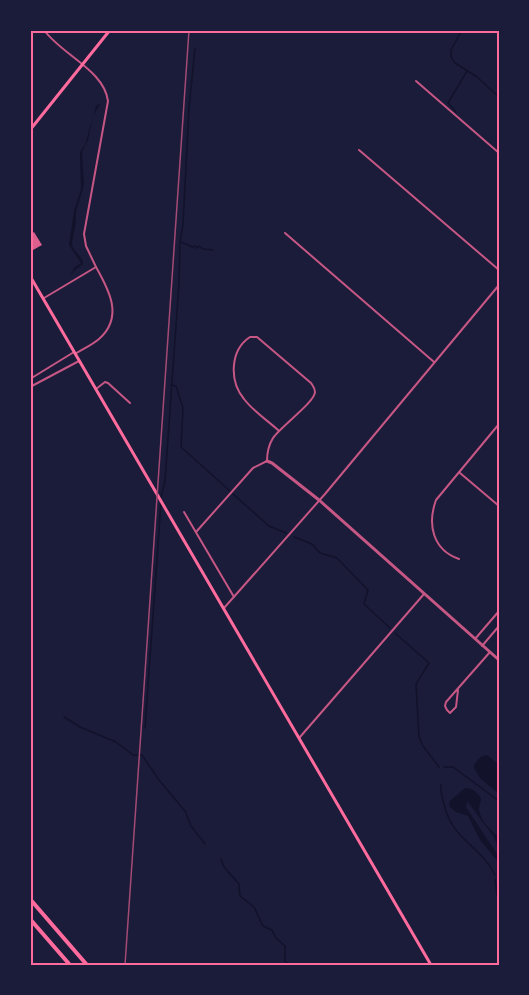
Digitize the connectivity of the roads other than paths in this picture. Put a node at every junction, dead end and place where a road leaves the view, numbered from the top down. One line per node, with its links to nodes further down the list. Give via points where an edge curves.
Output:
1 (44, 30): 3 (street)
2 (110, 30): 3 (main road)
3 (82, 66): 5 (main road); 9 (street, via 102,82 108,99 84,234)
4 (416, 81): 7 (street)
5 (30, 130)
6 (359, 150): 10 (street)
7 (499, 153)
8 (285, 233): 16 (street)
9 (96, 267): 13 (street); 14 (street, via 112,300 111,321 99,339)
10 (499, 270)
11 (30, 276): 13 (main road)
12 (499, 285): 16 (street)
13 (43, 298): 14 (main road)
14 (75, 353): 15 (main road); 17 (street)
15 (79, 361): 18 (street); 19 (main road)
16 (434, 362): 25 (street)
17 (30, 379)
18 (30, 387)
19 (96, 389): 20 (street, via 108,383); 32 (main road)
20 (130, 403)
21 (499, 424): 24 (street)
22 (278, 430): 22 (street, via 296,416 315,389 254,335 241,344 235,357 234,378 243,398); 23 (street, via 268,446)
23 (267, 461): 25 (street); 28 (street, via 253,468)
24 (459, 472): 26 (street); 29 (street, via 436,500 431,523 444,552)
25 (319, 500): 30 (street); 31 (street)
26 (499, 506)
27 (184, 512): 28 (street)
28 (196, 532): 31 (street)
29 (459, 559)
30 (424, 594): 35 (street); 40 (street)
31 (234, 597): 32 (street)
32 (224, 608): 40 (main road)
33 (499, 611): 35 (street)
34 (499, 626): 36 (street)
35 (475, 639): 36 (street)
36 (482, 646): 37 (street)
37 (490, 652): 38 (street); 39 (street)
38 (499, 660)
39 (458, 690): 39 (street, via 445,706 450,712 456,707)
40 (299, 738): 45 (main road)
41 (30, 899): 44 (highway)
42 (30, 919): 43 (highway)
43 (70, 965)
44 (87, 965)
45 (431, 965)

